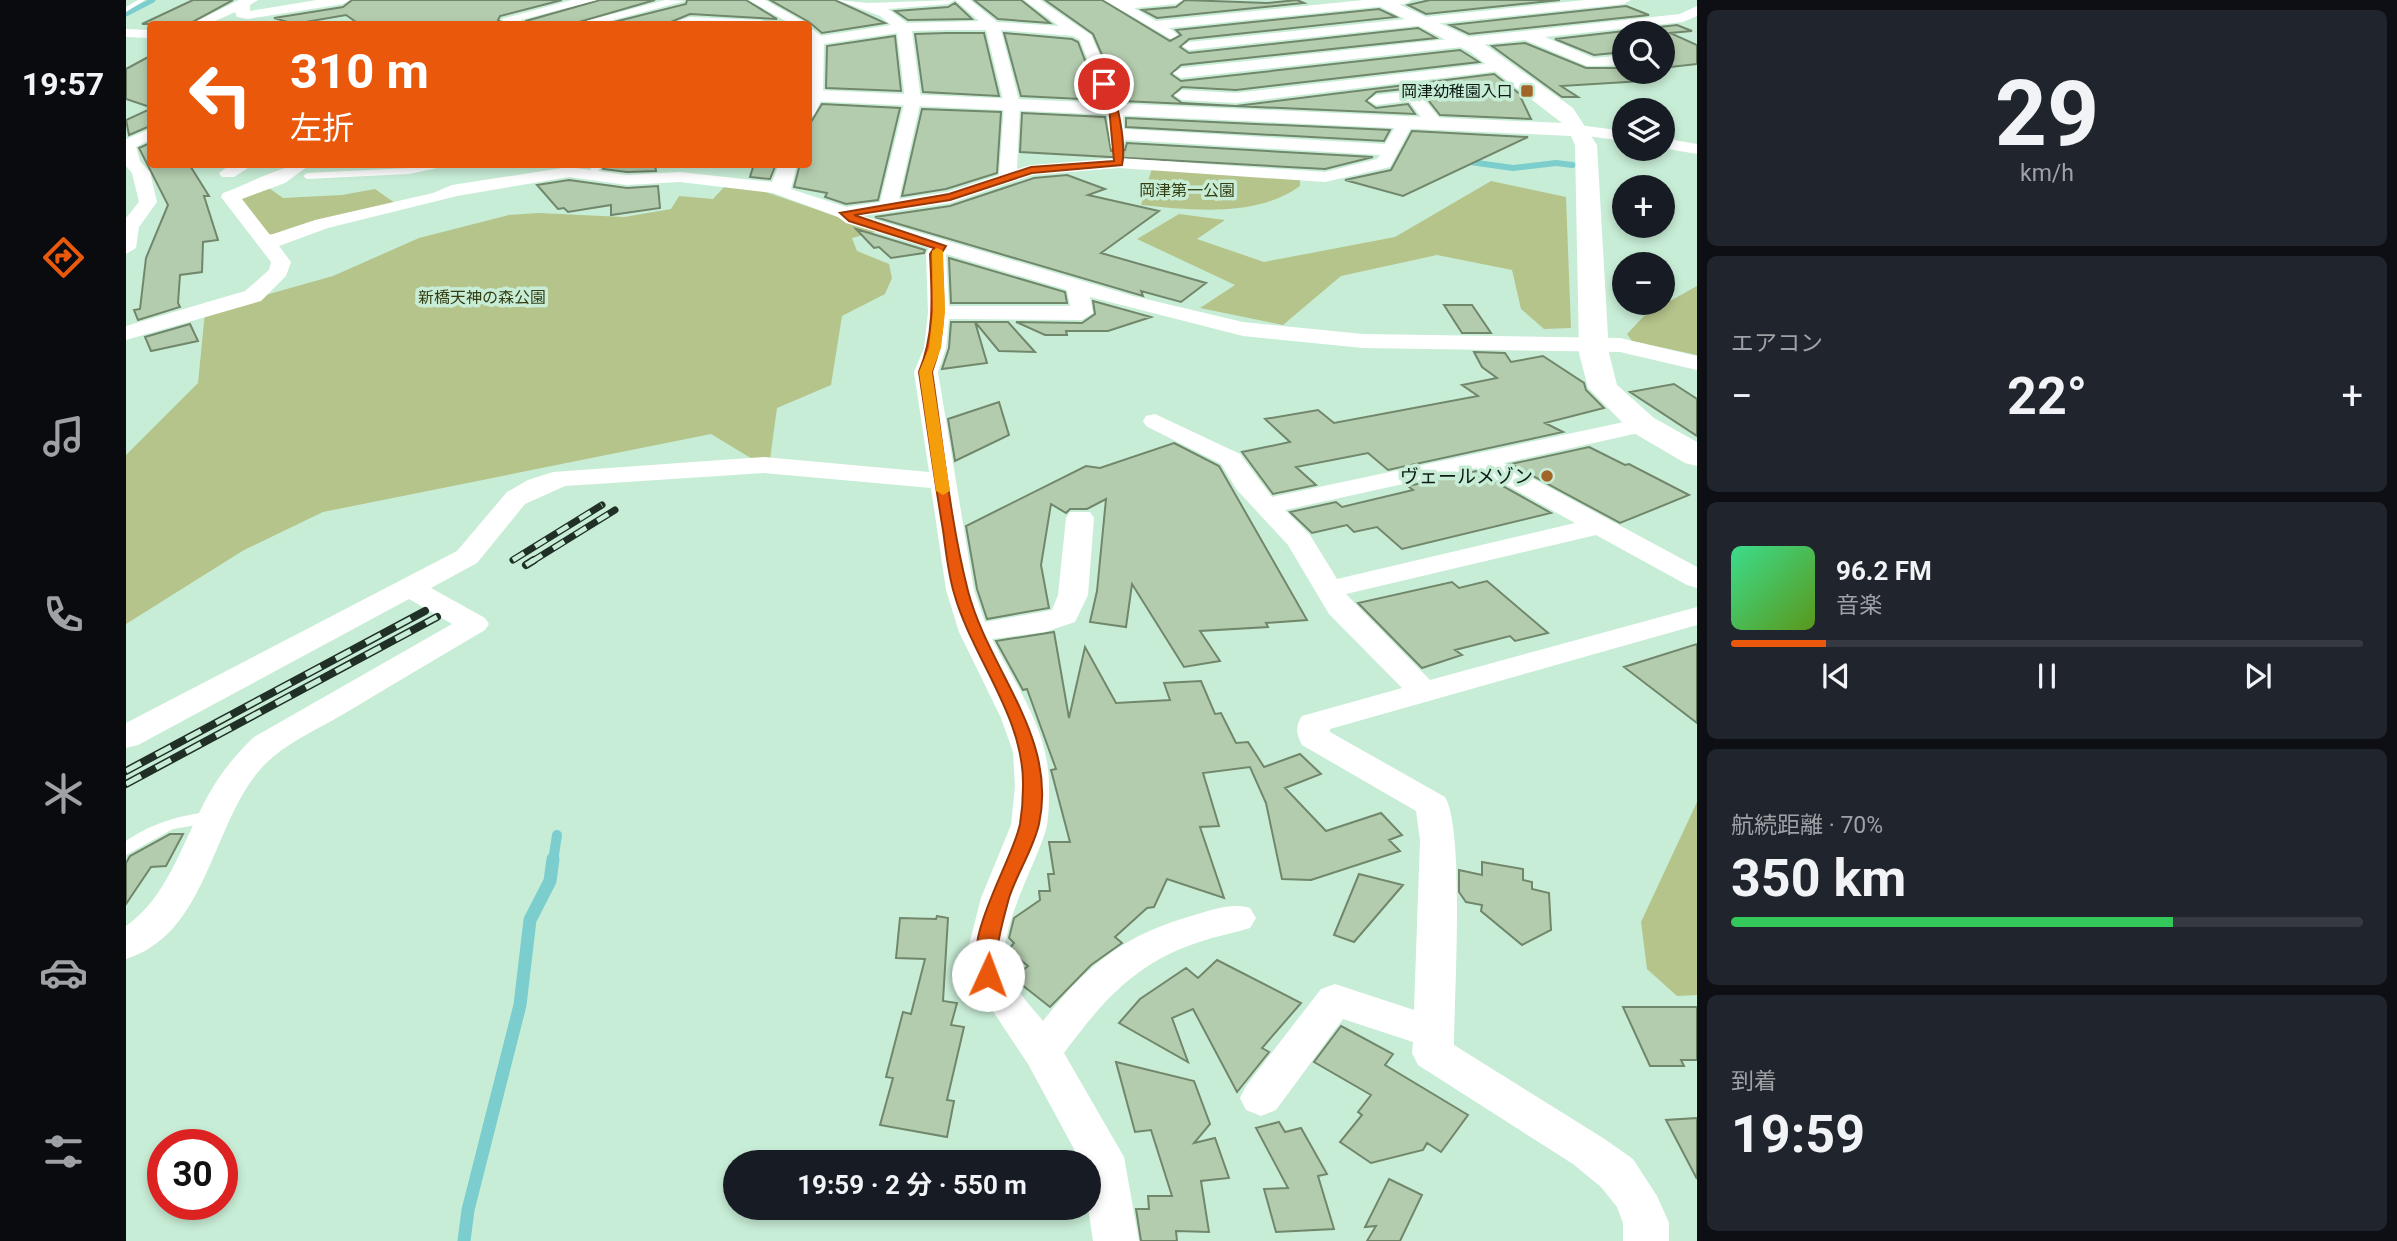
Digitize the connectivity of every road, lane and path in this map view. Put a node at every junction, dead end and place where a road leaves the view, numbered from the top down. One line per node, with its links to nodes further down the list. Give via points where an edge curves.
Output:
1 (142, 0): 18 (lane)
2 (343, 0): 14 (street, via 248,15 242,14)
3 (590, 0): 22 (street, via 508,19)
4 (755, 0): 25 (street)
5 (844, 0): 17 (street)
6 (948, 0): 17 (street)
7 (962, 0): 27 (street)
8 (1031, 0): 31 (street)
9 (1176, 0): 15 (street)
10 (1405, 0): 13 (street)
11 (1624, 0): 26 (street)
12 (677, 1): 23 (street); 24 (street)
13 (1379, 1): 26 (street); 28 (street)
14 (247, 2): 21 (street)
15 (1115, 3): 28 (street)
16 (1646, 5): 20 (street)
17 (865, 8): 29 (street, via 885,13)
18 (126, 9)
19 (1697, 10): 20 (street)
20 (1683, 18): 30 (street)
21 (205, 21)
22 (512, 21)
23 (594, 21)
24 (711, 21)
25 (795, 21)
26 (1424, 22): 36 (street); 38 (street)
27 (992, 24): 29 (street); 31 (street); 45 (street)
28 (1154, 25): 38 (street)
29 (904, 28): 37 (street, via 863,30); 44 (street)
30 (1591, 28): 33 (street); 34 (street)
31 (1078, 32): 47 (street, via 1086,38)
32 (126, 33): 35 (street)
33 (1527, 36): 36 (street); 39 (street, via 1592,63)
34 (1612, 37)
35 (147, 39)
36 (1468, 42): 40 (street); 41 (street)
37 (813, 43): 43 (street)
38 (1189, 46): 41 (street, via 1180,60)
39 (1612, 61)
40 (1502, 67): 42 (street); 50 (street, via 1565,113)
41 (1181, 74): 46 (street)
42 (1345, 85): 46 (street); 49 (street, via 1355,102 1413,96)
43 (812, 92): 44 (street)
44 (914, 100): 45 (street); 66 (street)
45 (1012, 104): 47 (street); 64 (street)
46 (1185, 104): 47 (street); 48 (street)
47 (1114, 107): 51 (street)
48 (1405, 124): 49 (street); 56 (street)
49 (1435, 124): 50 (street)
50 (1579, 130): 52 (street); 76 (street, via 1586,145 1597,372 1602,388)
51 (1116, 134): 56 (street); 57 (street)
52 (1612, 134)
53 (136, 142): 70 (street, via 132,162 141,172 148,202 129,227)
54 (1675, 145): 55 (street)
55 (1697, 149)
56 (1391, 150): 57 (street, via 1384,163 1325,177)
57 (1119, 163): 64 (street, via 1031,170)
58 (350, 168): 63 (lane)
59 (427, 168): 63 (lane)
60 (786, 168): 65 (street)
61 (304, 170): 63 (lane); 68 (street, via 230,197)
62 (595, 170): 65 (street, via 626,180 680,177); 68 (street, via 452,191)
63 (348, 174)
64 (1008, 177): 66 (street, via 950,197)
65 (779, 188): 67 (street)
66 (888, 207): 67 (street)
67 (845, 213): 69 (street)
68 (267, 243): 73 (street, via 281,262 279,272 253,296)
69 (940, 246): 71 (street); 72 (street, via 936,254)
70 (126, 248)
71 (1077, 285): 72 (street, via 1082,313); 74 (street, via 1230,326 1288,335 1363,341 1620,345)
72 (939, 312): 79 (street, via 935,348 926,372)
73 (126, 333)
74 (1697, 363)
75 (1155, 421): 80 (street, via 1231,458)
76 (1643, 425): 77 (street); 78 (street)
77 (1697, 456)
78 (1480, 460): 80 (street); 82 (street)
79 (942, 481): 84 (street, via 764,465 562,478 516,498 467,557); 87 (street, via 960,590)
80 (1266, 506): 85 (street, via 1300,541)
81 (1080, 518): 87 (street, via 1073,596 1065,615)
82 (1600, 526): 83 (street); 85 (street)
83 (1697, 579)
84 (410, 588): 89 (street); 90 (street, via 474,624 265,745 233,778)
85 (1328, 590): 88 (street, via 1339,608)
86 (1697, 616): 88 (street)
87 (974, 632): 95 (street, via 1030,752 1032,786 1029,825 999,898 988,945 988,975)
88 (1425, 693): 94 (street, via 1313,723 1314,737 1433,805 1427,841)
89 (126, 737)
90 (215, 817): 91 (lane, via 159,825); 93 (street, via 197,858 159,920)
91 (126, 849)
92 (1237, 918): 95 (street, via 1179,932 1120,963 1081,1002)
93 (126, 945)
94 (1435, 1033): 96 (street, via 1335,1000); 98 (street, via 1433,1053 1617,1173 1635,1196 1646,1223)
95 (1042, 1052): 97 (street, via 1102,1157)
96 (1261, 1098)
97 (1116, 1241)
98 (1646, 1241)

